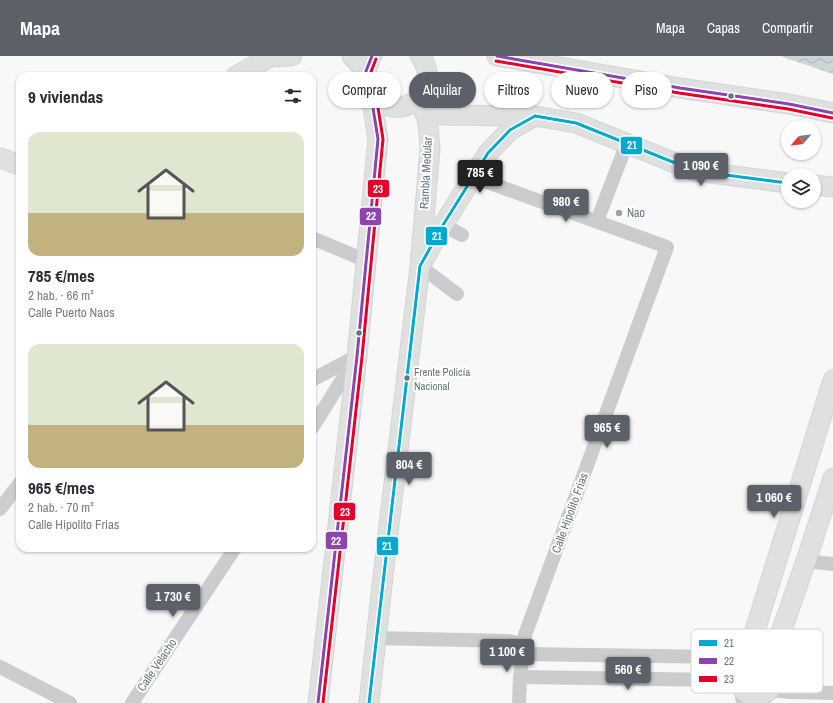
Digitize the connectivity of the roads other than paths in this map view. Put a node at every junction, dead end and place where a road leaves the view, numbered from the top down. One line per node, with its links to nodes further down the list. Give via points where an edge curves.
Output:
1 (292, 56): 5 (main road)
2 (352, 56): 6 (main road)
3 (420, 56): 8 (main road)
4 (496, 56): 12 (main road)
5 (271, 57): 7 (main road)
6 (369, 63)
7 (243, 72)
8 (427, 72)
9 (373, 108): 25 (main road, via 378,138)
10 (423, 108): 26 (main road, Rambla Medular, via 428,123 430,149)
11 (433, 108): 13 (main road, via 442,115)
12 (833, 113)
13 (535, 116): 14 (main road, via 576,124); 17 (main road, via 510,130 488,153)
14 (626, 143): 18 (main road, via 695,171); 21 (street)
15 (0, 158): 16 (main road)
16 (16, 164)
17 (473, 177): 21 (street); 22 (main road)
18 (781, 181)
19 (821, 186): 20 (main road)
20 (833, 187)
21 (597, 221): 41 (street, Calle Hipolito Frias, via 667,247)
22 (443, 225): 23 (street); 26 (main road)
23 (462, 235)
24 (316, 240): 25 (street)
25 (366, 261): 28 (main road)
26 (420, 266): 27 (street); 40 (main road, Rambla Medular)
27 (457, 294)
28 (357, 356): 29 (street); 31 (street); 53 (main road)
29 (316, 378)
30 (833, 380): 38 (main road)
31 (316, 422)
32 (833, 478): 36 (main road)
33 (16, 488): 34 (street)
34 (0, 509)
35 (232, 552): 52 (street, Calle Velacho)
36 (808, 558): 37 (street, via 814,562); 39 (main road)
37 (833, 564)
38 (755, 629)
39 (783, 629)
40 (376, 638): 41 (street, via 509,641); 54 (main road, Rambla Medular)
41 (522, 649): 42 (street); 44 (street, Calle Hipolito Frias)
42 (691, 656)
43 (0, 667): 51 (street)
44 (520, 677): 45 (street); 55 (street, Calle Hipolito Frias)
45 (691, 680)
46 (783, 693): 50 (street)
47 (823, 693): 48 (street)
48 (833, 693)
49 (742, 695): 50 (main road)
50 (765, 696)
51 (70, 703)
52 (132, 703)
53 (318, 703)
54 (369, 703)
55 (519, 703)

